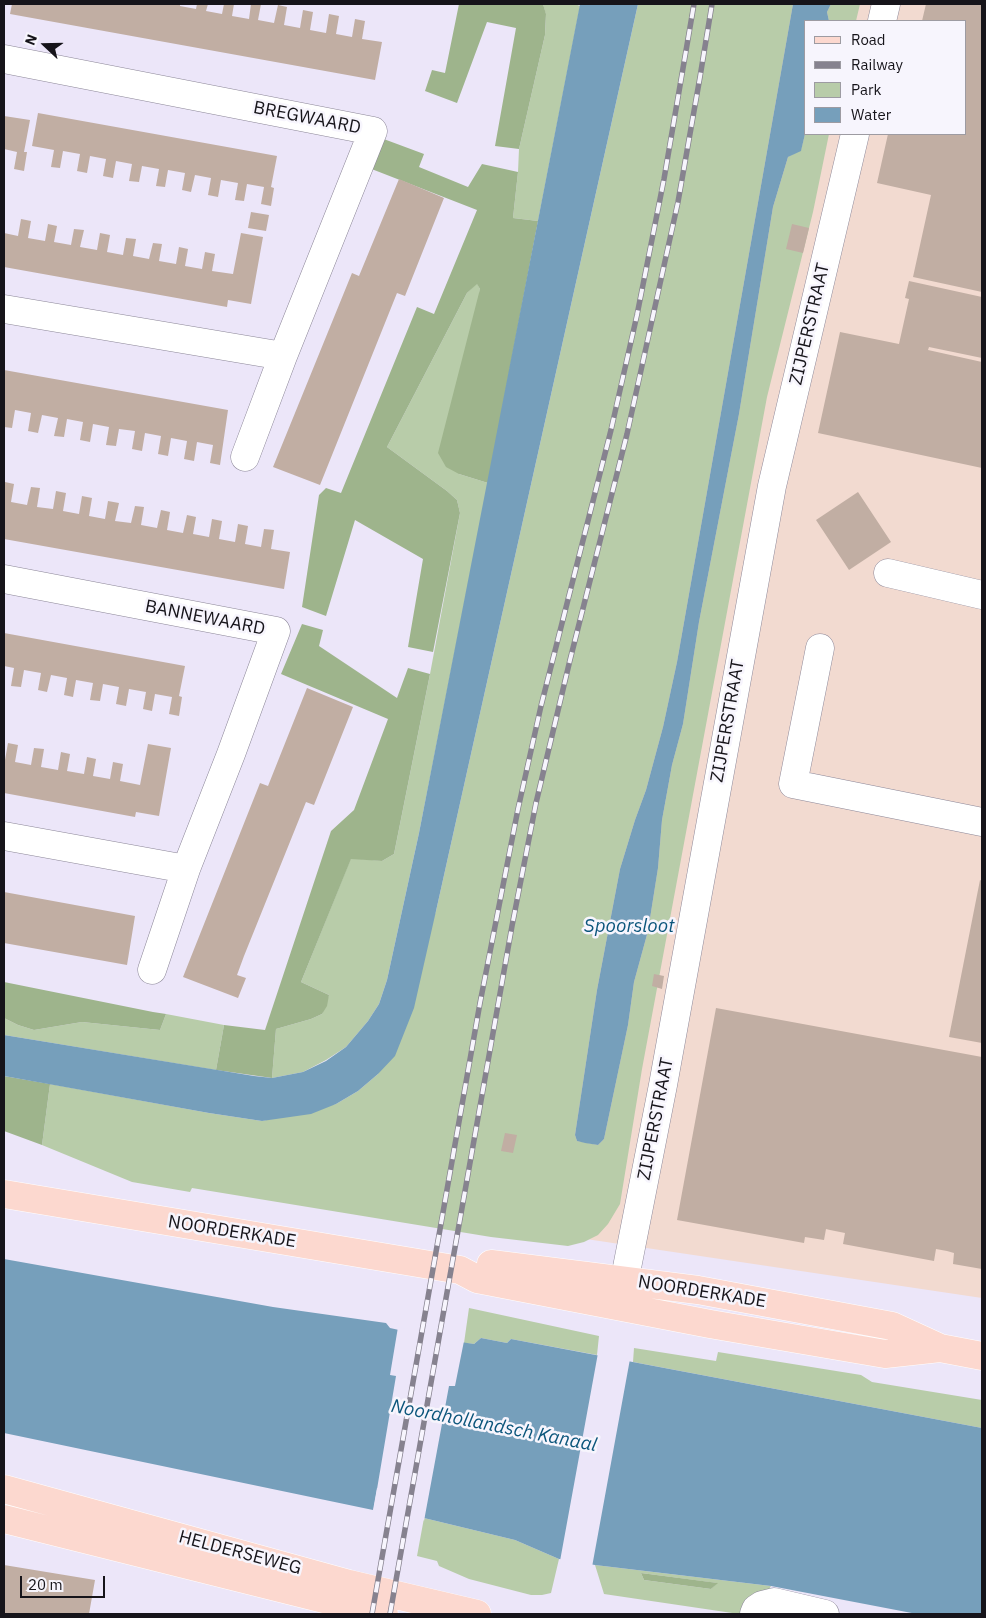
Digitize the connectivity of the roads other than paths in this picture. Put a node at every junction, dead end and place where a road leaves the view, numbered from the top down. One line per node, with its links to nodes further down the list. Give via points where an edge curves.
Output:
1 (886, 4): 2 (street)
2 (882, 20)
3 (4, 59): 6 (street, BREGWAARD, via 373,131)
4 (855, 135): 17 (street, ZIJPERSTRAAT, via 772,486)
5 (4, 309): 6 (street)
6 (282, 356): 7 (street, BREGWAARD)
7 (245, 457)
8 (888, 573): 10 (street)
9 (4, 579): 14 (street, BANNEWAARD, via 276,632)
10 (982, 594)
11 (820, 648): 12 (street, via 793,784)
12 (982, 822)
13 (4, 836): 14 (street)
14 (186, 869): 15 (street, BANNEWAARD)
15 (152, 970)
16 (4, 1194): 17 (main road, NOORDERKADE, via 460,1270 476,1279)
17 (621, 1299): 18 (main road, NOORDERKADE, via 710,1324 885,1354 940,1348)
18 (982, 1356)
19 (4, 1488): 23 (main road, HELDERSEWEG, via 349,1584)
20 (4, 1519): 22 (main road, HELDERSEWEG)
21 (797, 1611): 24 (street, via 774,1602 762,1605); 25 (street)
22 (384, 1614)
23 (477, 1614)
24 (754, 1614)
25 (825, 1614)

